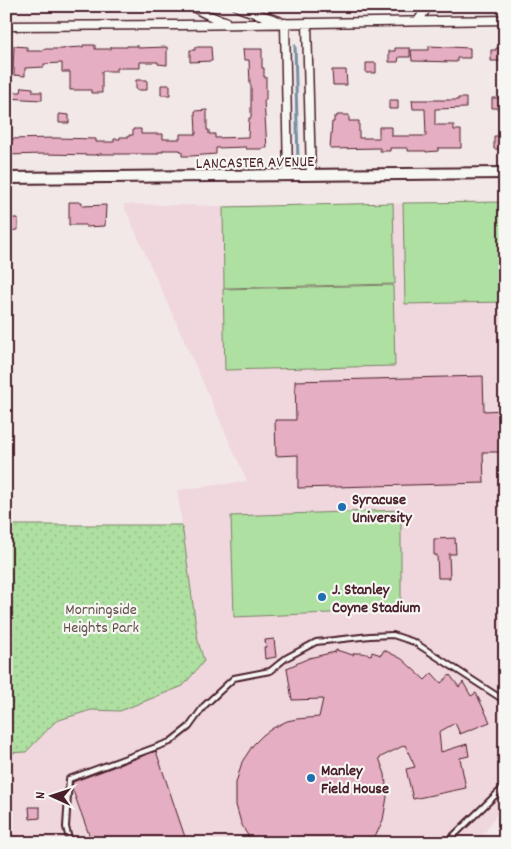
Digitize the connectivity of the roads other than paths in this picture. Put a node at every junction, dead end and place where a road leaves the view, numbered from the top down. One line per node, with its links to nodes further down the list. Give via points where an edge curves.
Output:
1 (192, 6): 8 (street, via 216,19)
2 (237, 6): 6 (street)
3 (428, 6): 5 (street)
4 (505, 20): 5 (street)
5 (418, 21): 7 (street)
6 (285, 23): 7 (street); 8 (street); 12 (street)
7 (307, 23): 11 (street)
8 (239, 24): 9 (street)
9 (6, 26)
10 (505, 173): 11 (street, LANCASTER AVENUE)
11 (311, 175): 12 (street, LANCASTER AVENUE)
12 (288, 176): 13 (street, LANCASTER AVENUE)
13 (6, 178)
14 (505, 701): 16 (lane, via 414,642 393,635 316,642 270,671 234,678 204,706 189,727 170,742 69,779 66,827)
15 (505, 786): 17 (lane)
16 (70, 843)
17 (446, 843)

